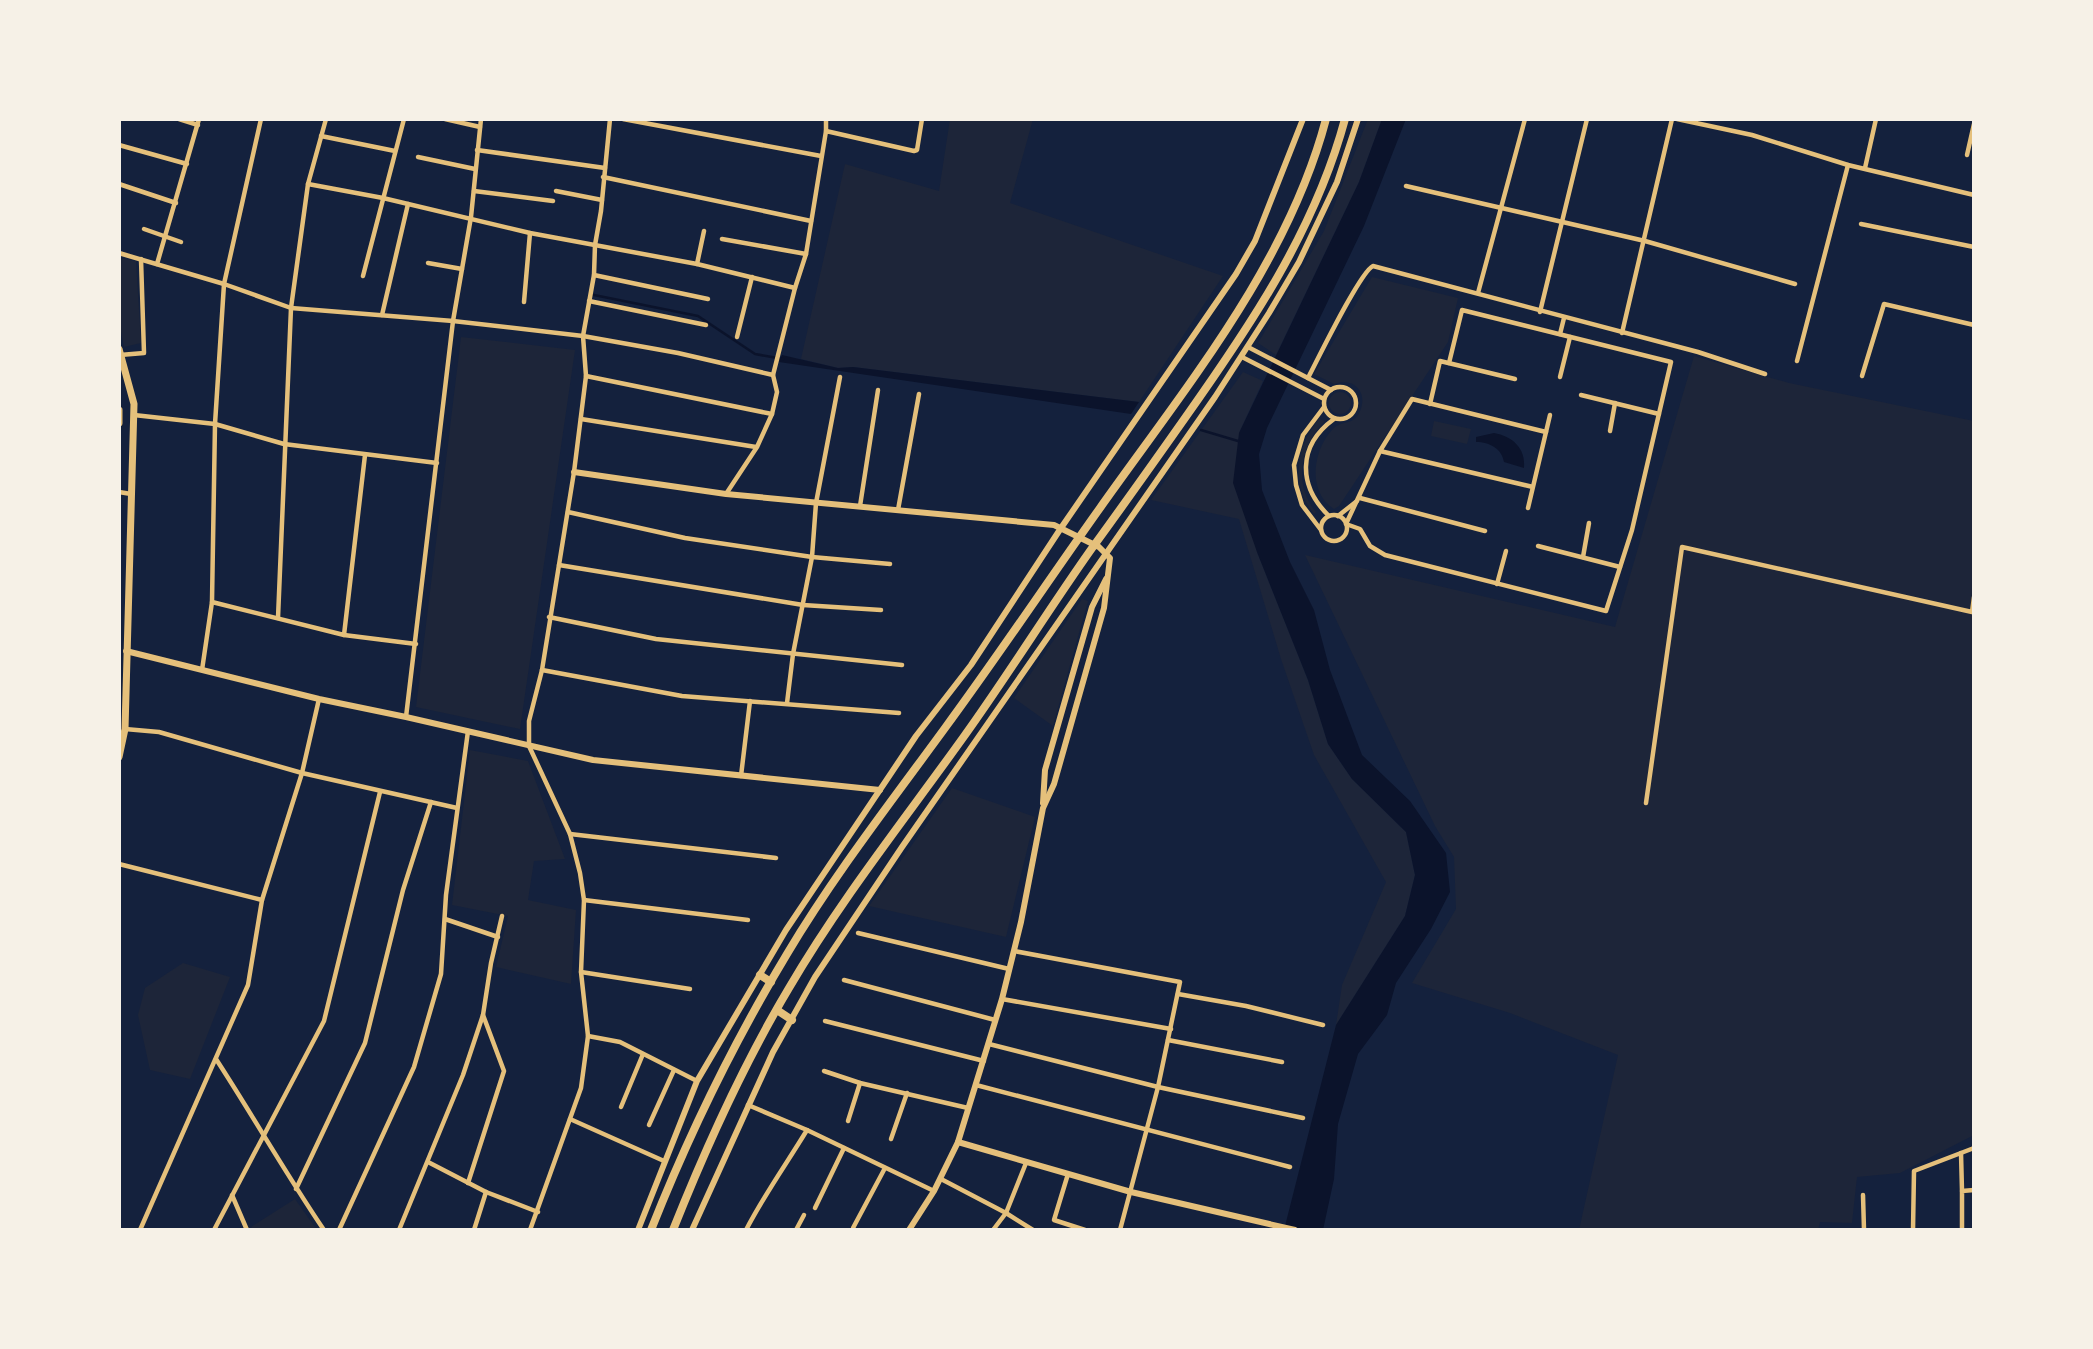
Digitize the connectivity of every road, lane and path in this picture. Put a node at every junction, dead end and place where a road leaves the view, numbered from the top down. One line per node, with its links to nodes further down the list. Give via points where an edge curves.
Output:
1 (179, 119): 20 (street)
2 (261, 119): 72 (street)
3 (326, 119): 24 (street)
4 (404, 119): 27 (street)
5 (445, 119): 22 (street)
6 (481, 119): 22 (street)
7 (610, 119): 33 (street)
8 (624, 119): 29 (street)
9 (826, 119): 23 (street)
10 (922, 119): 23 (street, via 914,151)
11 (1303, 119): 143 (street, via 1255,241 1236,274)
12 (1326, 119): 202 (highway, via 1305,183 1270,256 1205,360 817,906)
13 (1345, 119): 206 (highway, via 1306,227 1220,369 883,845)
14 (1358, 119): 91 (street, via 1337,182)
15 (1525, 119): 48 (street)
16 (1587, 119): 51 (street)
17 (1672, 119): 58 (street)
18 (1677, 119): 32 (street, via 1752,135)
19 (1876, 119): 34 (street)
20 (199, 122): 31 (street)
21 (1974, 124): 28 (street)
22 (480, 127): 26 (street)
23 (825, 131): 29 (street)
24 (321, 136): 27 (street); 38 (street)
25 (119, 145): 31 (street)
26 (477, 150): 33 (street); 35 (street)
27 (395, 151): 43 (street)
28 (1967, 155)
29 (821, 156): 50 (street)
30 (418, 157): 35 (street)
31 (187, 164): 46 (street)
32 (1848, 165): 34 (street); 94 (street)
33 (605, 168): 36 (street)
34 (1865, 168): 42 (street)
35 (475, 169): 40 (street)
36 (603, 177): 44 (street); 50 (street)
37 (119, 184): 46 (street)
38 (308, 184): 43 (street); 79 (street)
39 (1406, 186): 48 (street)
40 (474, 191): 45 (street); 49 (street)
41 (556, 191): 44 (street)
42 (1974, 195)
43 (383, 198): 47 (street); 70 (street)
44 (602, 200): 60 (street)
45 (553, 201)
46 (176, 203): 56 (street)
47 (408, 204): 49 (street); 81 (street)
48 (1500, 209): 51 (street); 75 (street)
49 (471, 217): 55 (street); 68 (street)
50 (811, 221): 63 (street)
51 (1562, 223): 58 (street); 80 (street)
52 (1861, 224): 61 (street)
53 (144, 229): 56 (street)
54 (704, 231): 67 (street)
55 (530, 233): 60 (street); 78 (street)
56 (165, 237): 59 (street); 66 (street)
57 (722, 239): 63 (street)
58 (1645, 241): 73 (street); 86 (street)
59 (181, 242)
60 (595, 245): 67 (street); 69 (street)
61 (1974, 247)
62 (119, 253): 64 (street)
63 (806, 254): 74 (street)
64 (141, 259): 66 (street); 92 (street, via 144,353)
65 (428, 263): 68 (street)
66 (157, 264): 72 (street)
67 (697, 264): 71 (street)
68 (462, 269): 83 (street)
69 (594, 275): 76 (street); 77 (street)
70 (363, 276)
71 (752, 278): 74 (street); 89 (street)
72 (224, 284): 79 (street); 120 (street)
73 (1795, 284)
74 (795, 288): 97 (street)
75 (1478, 293): 80 (street); 101 (street, via 1369,267)
76 (708, 299)
77 (589, 301): 84 (street); 88 (street)
78 (524, 302)
79 (291, 308): 81 (street); 123 (street)
80 (1540, 312): 82 (street)
81 (382, 315): 83 (street)
82 (1564, 318): 86 (street); 87 (street)
83 (453, 321): 88 (street); 127 (street)
84 (706, 325)
85 (1974, 325): 99 (street, via 1884,304)
86 (1622, 333): 96 (street)
87 (1560, 334): 90 (street); 95 (street, via 1462,310)
88 (583, 336): 97 (street); 98 (street)
89 (737, 337)
90 (1570, 337): 102 (street); 114 (street, via 1671,362)
91 (1251, 349): 93 (street); 101 (street)
92 (120, 352): 115 (main road)
93 (1242, 357): 108 (street); 148 (street)
94 (1797, 361)
95 (1449, 363): 103 (street); 110 (street, via 1440,361)
96 (1765, 374)
97 (773, 375): 113 (street, via 777,392)
98 (586, 376): 113 (street); 117 (street)
99 (1862, 376)
100 (839, 377): 134 (street)
101 (1306, 377): 105 (street)
102 (1560, 377)
103 (1515, 379)
104 (878, 390): 135 (street)
105 (1331, 390): 108 (street); 118 (street, via 1347,389 1356,402 1350,416)
106 (919, 394): 137 (street)
107 (1581, 396): 109 (street)
108 (1324, 398): 111 (street)
109 (1615, 403): 114 (street); 121 (street)
110 (1430, 404): 122 (street); 125 (street, via 1412,399)
111 (1324, 407): 118 (street); 144 (street, via 1303,435 1294,464 1302,505)
112 (119, 410): 119 (main road)
113 (772, 414): 124 (street)
114 (1659, 414): 153 (street)
115 (133, 415): 120 (street); 131 (main road)
116 (1550, 415): 122 (street)
117 (580, 419): 124 (street); 128 (street)
118 (1334, 419): 139 (street, via 1313,438 1306,465 1307,484 1315,502)
119 (119, 423)
120 (215, 424): 123 (street); 157 (street)
121 (1610, 431)
122 (1546, 432): 129 (street)
123 (284, 444): 126 (street); 162 (street)
124 (757, 447): 132 (street)
125 (1380, 451): 129 (street); 133 (street)
126 (365, 455): 127 (street); 163 (street)
127 (437, 463): 164 (street)
128 (574, 472): 132 (street); 138 (street)
129 (1533, 487): 136 (street)
130 (119, 492): 131 (street)
131 (131, 494): 165 (main road)
132 (726, 494): 134 (street)
133 (1360, 498): 140 (street); 142 (street); 145 (street)
134 (816, 503): 135 (street); 149 (street)
135 (860, 506): 137 (street)
136 (1528, 508)
137 (898, 510): 143 (street)
138 (568, 512): 149 (street, via 685,538); 152 (street)
139 (1329, 516): 140 (street); 144 (street)
140 (1338, 516): 142 (street)
141 (1589, 523): 150 (street)
142 (1346, 524): 144 (street, via 1344,536 1337,541 1329,540); 155 (street, via 1360,529 1370,545 1385,555)
143 (1061, 528): 148 (street); 181 (street, via 971,665)
144 (1321, 530)
145 (1485, 531)
146 (1538, 545): 150 (street)
147 (1506, 551): 155 (street)
148 (1107, 554): 154 (street); 208 (street, via 902,847 827,958)
149 (811, 556): 151 (street); 158 (street)
150 (1583, 556): 153 (street)
151 (890, 564)
152 (559, 565): 158 (street); 161 (street)
153 (1620, 567): 155 (street, via 1606,611)
154 (1108, 574): 186 (street, via 1104,608 1054,784); 186 (street, via 1092,607 1045,770)
155 (1497, 583)
156 (1974, 597): 160 (street)
157 (212, 602): 162 (street); 168 (street)
158 (803, 605): 159 (street); 166 (street)
159 (881, 610)
160 (1973, 612): 184 (street, via 1682,547)
161 (549, 617): 166 (street, via 656,639); 169 (street)
162 (278, 618): 163 (street)
163 (344, 635): 164 (street)
164 (416, 644): 174 (street)
165 (127, 651): 168 (street); 175 (main road)
166 (793, 654): 167 (street); 172 (street)
167 (902, 665)
168 (202, 670): 170 (street)
169 (542, 670): 171 (street, via 682,696); 177 (street, via 528,721)
170 (319, 699): 174 (street); 179 (street)
171 (750, 701): 172 (street); 180 (street)
172 (787, 703): 173 (street)
173 (899, 713)
174 (406, 717): 176 (street)
175 (125, 729): 178 (main road); 179 (street, via 159,732)
176 (468, 731): 177 (street); 185 (street)
177 (529, 746): 180 (street, via 593,760); 187 (street)
178 (119, 757)
179 (302, 773): 182 (street); 190 (street)
180 (741, 776): 181 (street)
181 (880, 790): 200 (street)
182 (380, 792): 183 (street); 236 (street, via 324,1021)
183 (430, 802): 185 (street); 250 (street, via 402,890 365,1043)
184 (1646, 803)
185 (457, 808): 193 (street)
186 (1043, 808): 197 (street)
187 (570, 834): 188 (street); 191 (street)
188 (776, 858)
189 (119, 864): 190 (street)
190 (262, 900): 217 (street, via 248,985)
191 (584, 900): 194 (street); 199 (street)
192 (502, 916): 196 (street)
193 (445, 919): 196 (street); 269 (street, via 441,974 414,1066)
194 (748, 920)
195 (858, 933): 198 (street)
196 (498, 937): 207 (street)
197 (1014, 951): 198 (street); 204 (street, via 1180,982)
198 (1009, 970): 205 (street)
199 (582, 972): 203 (street); 213 (street)
200 (760, 975): 202 (highway); 222 (street)
201 (844, 980): 209 (street)
202 (771, 982): 274 (highway, via 694,1126)
203 (690, 989)
204 (1178, 994): 211 (street); 212 (street)
205 (1002, 999): 209 (street); 212 (street)
206 (777, 1010): 208 (highway); 275 (highway, via 708,1143)
207 (483, 1014): 243 (street); 249 (street, via 504,1071)
208 (792, 1020): 227 (street)
209 (995, 1020): 215 (street)
210 (825, 1021): 218 (street)
211 (1323, 1025)
212 (1171, 1028): 214 (street)
213 (588, 1036): 216 (street, via 620,1042); 231 (street, via 581,1088)
214 (1168, 1040): 219 (street); 225 (street)
215 (989, 1044): 218 (street); 225 (street)
216 (643, 1054): 220 (street); 228 (street)
217 (216, 1058): 236 (street); 265 (street)
218 (984, 1061): 224 (street)
219 (1282, 1062)
220 (674, 1070): 222 (street); 233 (street)
221 (824, 1071): 223 (street)
222 (697, 1082): 242 (street)
223 (860, 1083): 226 (street); 232 (street)
224 (976, 1085): 229 (street); 235 (street)
225 (1158, 1087): 230 (street); 235 (street)
226 (907, 1093): 229 (street); 237 (street)
227 (748, 1104): 234 (street); 276 (street)
228 (621, 1107)
229 (969, 1108): 238 (street)
230 (1303, 1118)
231 (570, 1119): 242 (street); 259 (street)
232 (848, 1121)
233 (649, 1125)
234 (807, 1130): 239 (street); 277 (street)
235 (1147, 1130): 245 (street); 254 (street)
236 (265, 1134): 250 (street); 256 (street)
237 (891, 1139)
238 (958, 1142): 244 (street); 248 (street)
239 (844, 1148): 246 (street); 258 (street)
240 (1974, 1149): 241 (street)
241 (1961, 1153): 255 (street); 287 (street, via 1914,1171)
242 (664, 1161): 273 (street)
243 (428, 1163): 249 (street); 270 (street)
244 (1026, 1163): 247 (street); 260 (street)
245 (1290, 1167)
246 (886, 1168): 252 (street); 263 (street)
247 (1068, 1174): 254 (street); 262 (street)
248 (941, 1179): 252 (street); 260 (street)
249 (468, 1183): 253 (street)
250 (296, 1189): 268 (street)
251 (1974, 1190): 255 (street)
252 (934, 1191): 279 (street)
253 (486, 1192): 259 (street); 271 (street)
254 (1131, 1192): 264 (street); 284 (street)
255 (1962, 1192): 288 (street)
256 (232, 1195): 266 (street); 267 (street)
257 (1863, 1195): 286 (street)
258 (815, 1208)
259 (538, 1212): 272 (street)
260 (1006, 1213): 280 (street); 281 (street)
261 (804, 1214): 278 (street)
262 (1054, 1220): 282 (street); 283 (street)
263 (853, 1228)
264 (1279, 1228): 285 (street)
265 (139, 1230)
266 (214, 1230)
267 (247, 1230)
268 (324, 1230)
269 (339, 1230)
270 (399, 1230)
271 (474, 1230)
272 (530, 1230)
273 (638, 1230)
274 (651, 1230)
275 (673, 1230)
276 (691, 1230)
277 (746, 1230)
278 (796, 1230)
279 (909, 1230)
280 (993, 1230)
281 (1033, 1230)
282 (1052, 1230)
283 (1085, 1230)
284 (1120, 1230)
285 (1295, 1230)
286 (1864, 1230)
287 (1913, 1230)
288 (1962, 1230)

